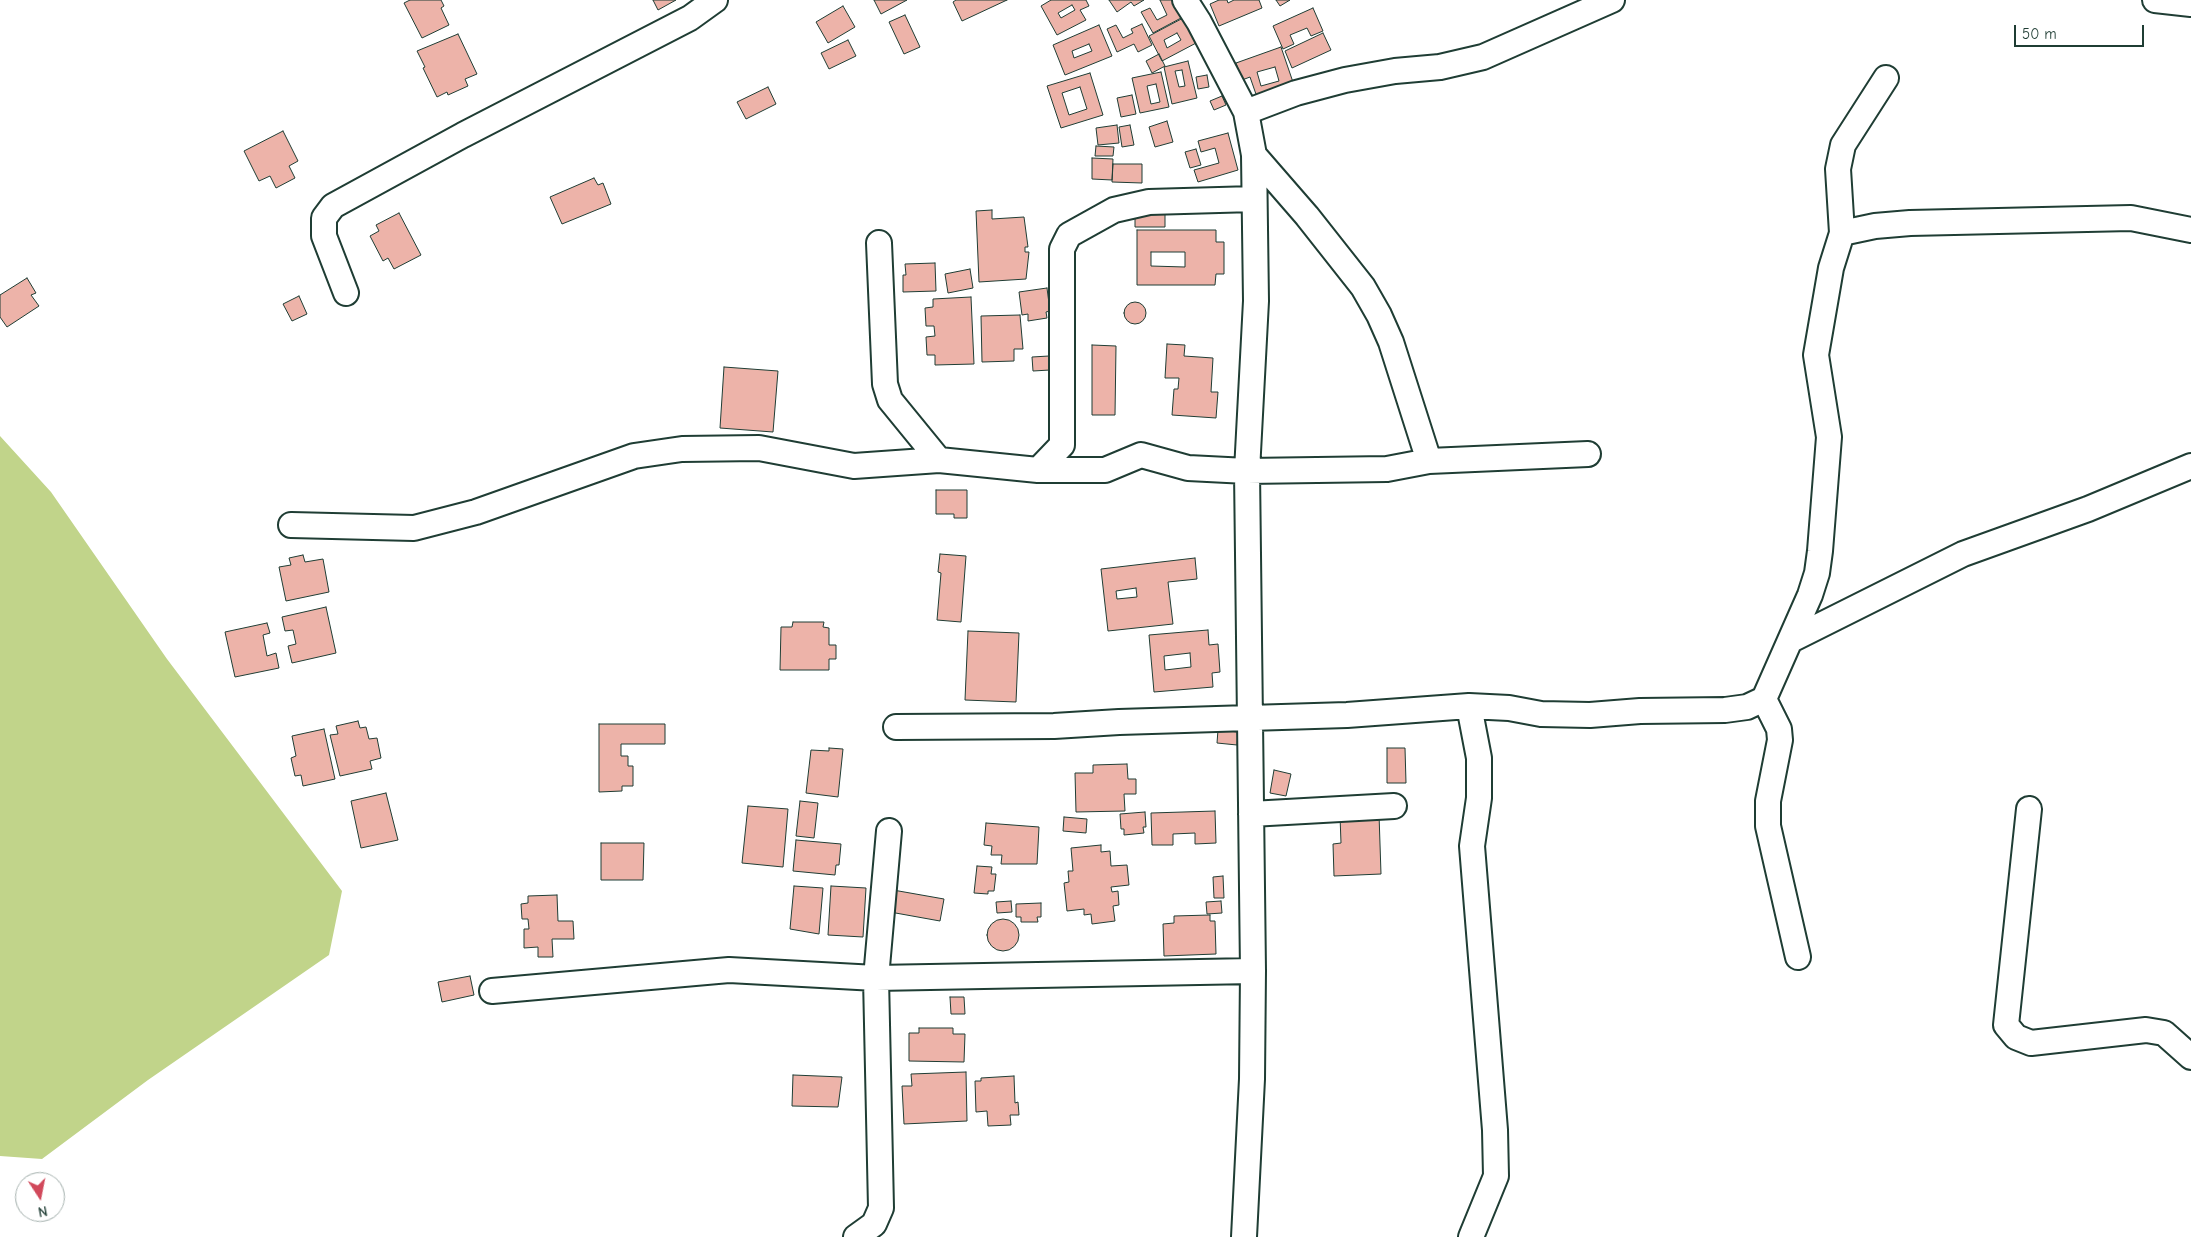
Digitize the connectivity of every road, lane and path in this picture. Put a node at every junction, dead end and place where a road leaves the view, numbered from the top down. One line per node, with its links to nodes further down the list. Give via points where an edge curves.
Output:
1 (715, 0): 13 (street, via 690,18 463,134 333,206 324,218 324,236)
2 (1185, 0): 7 (street)
3 (1612, 0): 7 (street, via 1484,56 1440,67 1345,80 1296,93)
4 (2155, 0): 5 (street)
5 (2191, 4)
6 (1886, 78): 11 (street, via 1843,145 1838,168)
7 (1246, 112): 8 (street)
8 (1254, 155): 9 (street); 16 (street, via 1363,287 1391,342)
9 (1254, 200): 18 (street, via 1150,202 1114,210 1069,236 1062,249 1062,445); 19 (street, via 1256,301)
10 (2191, 230): 11 (street, via 2131,218 1910,223)
11 (1842, 233): 21 (street, via 1831,268 1816,355 1828,437 1820,551 1810,595)
12 (879, 243): 15 (street, via 885,384 890,400)
13 (346, 293)
14 (1588, 454): 16 (street)
15 (939, 460): 18 (street); 20 (street, via 854,466 759,448 682,449 634,456 476,512 414,528)
16 (1429, 461): 19 (street, via 1387,469)
17 (2191, 466): 21 (street, via 2088,509 1963,554)
18 (1038, 470): 19 (street, via 1105,470 1141,455 1188,468)
19 (1247, 471): 24 (street)
20 (291, 525)
21 (1791, 640): 22 (street)
22 (1764, 699): 23 (street, via 1747,707 1725,710 1590,715 1541,714); 30 (street, via 1779,729 1780,740 1768,801 1768,826)
23 (1469, 706): 24 (street); 37 (street, via 1479,758 1480,798 1472,846 1496,1176)
24 (1250, 719): 25 (street, via 1054,726); 28 (street)
25 (896, 727)
26 (1394, 806): 28 (street)
27 (2029, 809): 34 (street, via 2006,1025 2016,1037 2031,1043 2146,1030 2164,1033)
28 (1250, 814): 31 (street)
29 (889, 831): 32 (street)
30 (1798, 957)
31 (1254, 971): 32 (street); 36 (street)
32 (876, 978): 33 (street, via 730,970); 35 (street, via 881,1208 874,1224)
33 (492, 991)
34 (2191, 1057)
35 (856, 1237)
36 (1244, 1237)
37 (1471, 1237)

